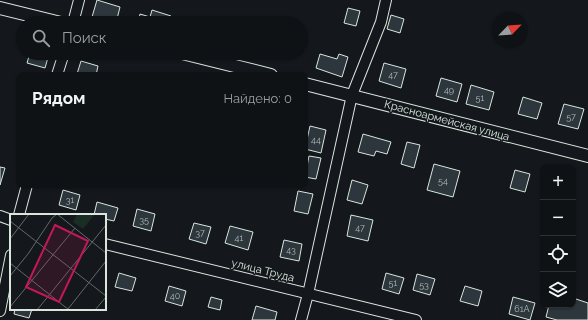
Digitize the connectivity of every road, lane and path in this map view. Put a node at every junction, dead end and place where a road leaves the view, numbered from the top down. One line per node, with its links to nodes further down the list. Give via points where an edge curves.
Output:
1 (79, 0): 5 (street)
2 (386, 0): 11 (street, via 381,22)
3 (0, 8): 4 (street)
4 (33, 16)
5 (75, 16)
6 (62, 60): 8 (street)
7 (210, 60): 9 (street)
8 (58, 72)
9 (259, 72)
10 (308, 85): 11 (street, Красноармейская улица)
11 (352, 95): 12 (street, Красноармейская улица); 19 (street)
12 (588, 156)
13 (26, 188): 14 (street)
14 (19, 214)
15 (0, 216): 16 (street)
16 (10, 220)
17 (106, 244): 19 (street, улица Труда)
18 (10, 260): 20 (street)
19 (308, 294): 21 (street); 22 (street, улица Труда)
20 (0, 312)
21 (300, 320)
22 (416, 320)

